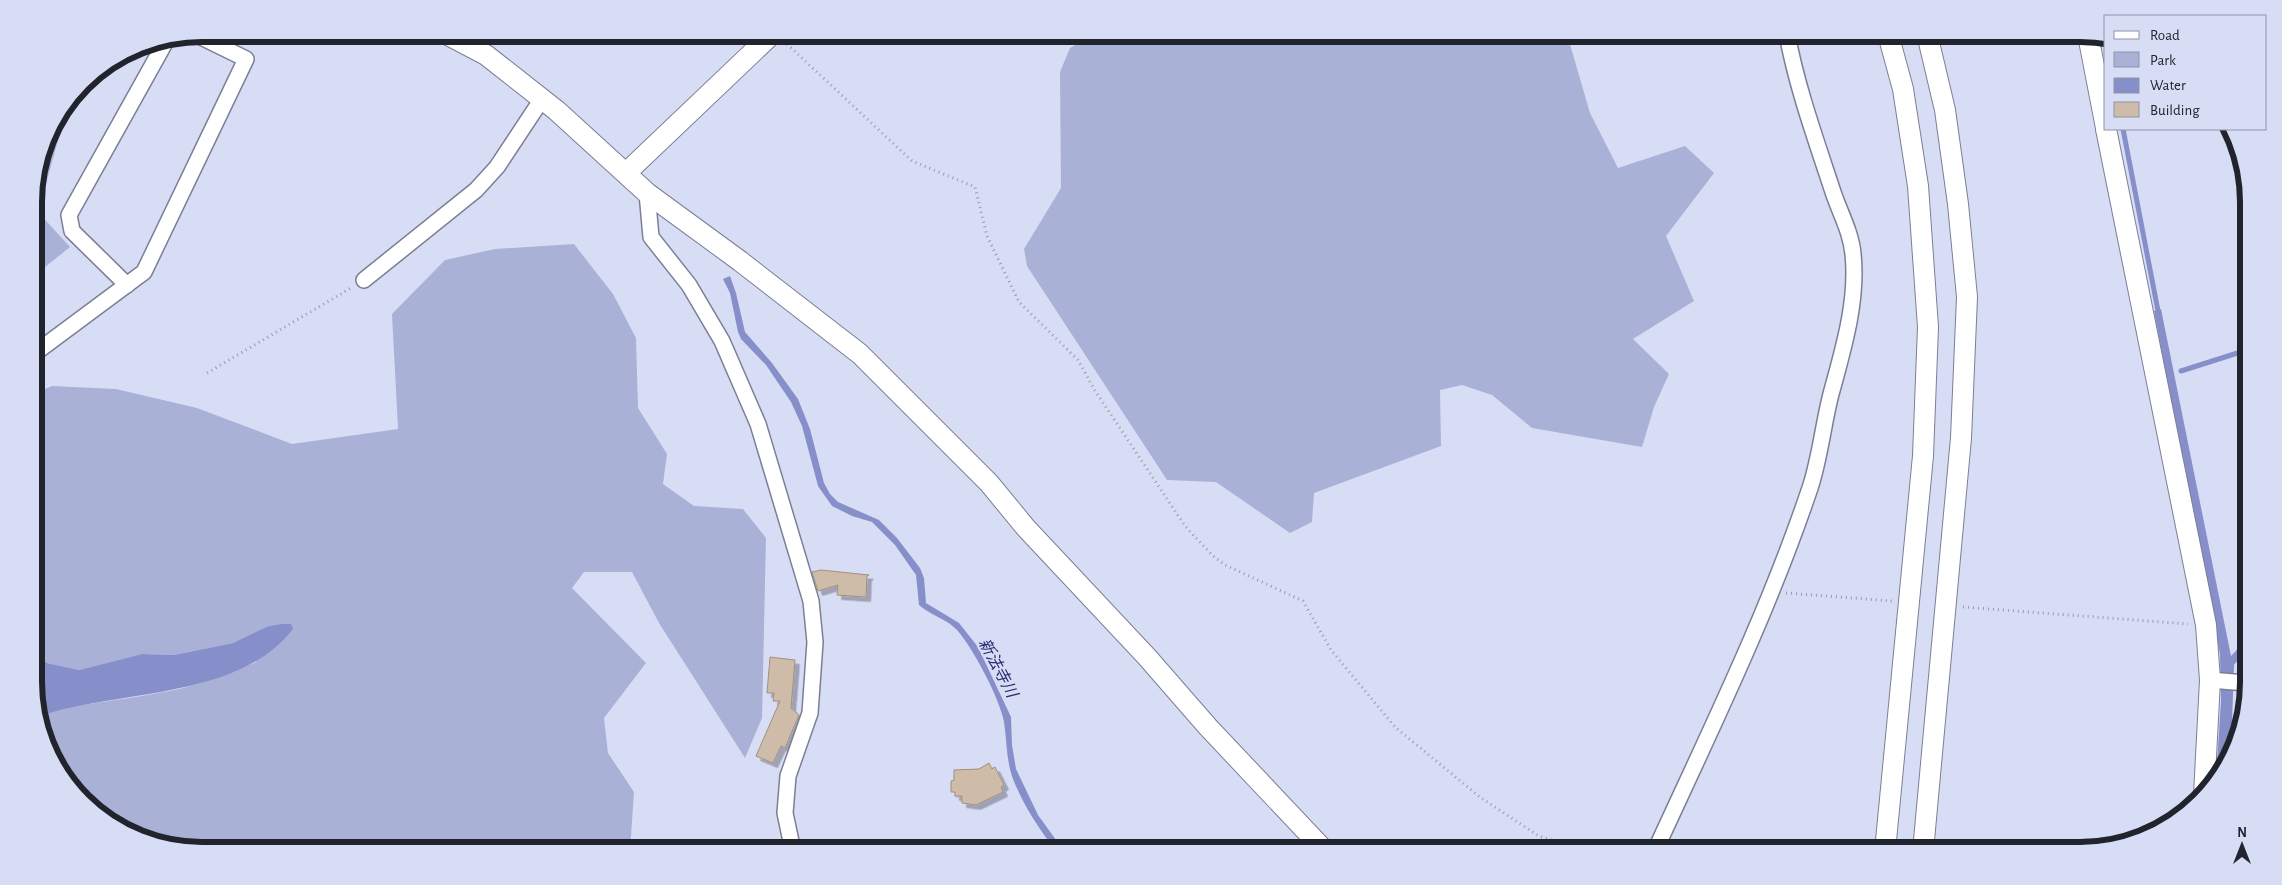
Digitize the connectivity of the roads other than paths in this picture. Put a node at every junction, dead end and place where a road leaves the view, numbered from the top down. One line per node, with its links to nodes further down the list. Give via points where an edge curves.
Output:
1 (1789, 42): 22 (street, via 1834,194 1851,237 1853,288 1843,353 1811,485 1773,592)
2 (1890, 42): 23 (street, via 1903,89 1918,186 1928,327 1923,456)
3 (1929, 42): 24 (street, via 1945,110 1967,297 1961,438)
4 (213, 43): 15 (street, via 246,59 144,272)
5 (463, 43): 9 (street, via 486,55)
6 (771, 43): 12 (street)
7 (2090, 43): 10 (street)
8 (162, 48): 15 (street, via 69,215 72,231)
9 (542, 99): 12 (street); 14 (street, via 497,166 476,190)
10 (2104, 118)
11 (2106, 130): 17 (street, via 2206,626)
12 (626, 173): 13 (street)
13 (647, 193): 20 (street, via 651,237 689,285 722,341 758,424 811,601 815,642 810,713 788,776 786,804); 21 (street, via 772,285 867,361 989,483 1026,528)
14 (364, 280)
15 (127, 285): 16 (street)
16 (43, 347)
17 (2210, 680): 18 (street); 19 (street)
18 (2240, 682)
19 (2205, 782)
20 (790, 842)
21 (1317, 842)
22 (1659, 842)
23 (1886, 842)
24 (1924, 842)

